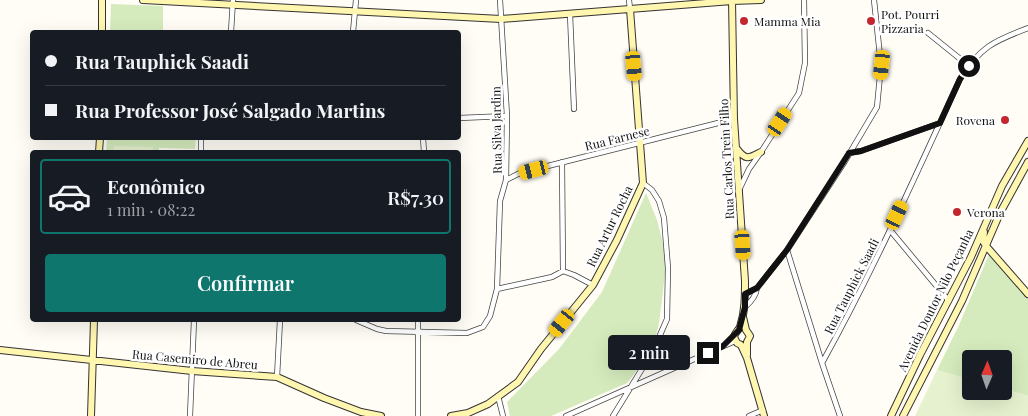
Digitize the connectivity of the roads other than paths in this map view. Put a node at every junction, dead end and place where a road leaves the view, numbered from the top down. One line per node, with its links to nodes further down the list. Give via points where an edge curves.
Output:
1 (102, 0): 16 (street)
2 (143, 0): 10 (street)
3 (356, 0): 12 (street)
4 (500, 0): 14 (street, Rua Silva Jardim)
5 (629, 0): 11 (street, Rua Artur Rocha)
6 (732, 0): 7 (street); 11 (street); 24 (street, Rua Carlos Trein Filho)
7 (761, 0)
8 (804, 0): 29 (street, via 805,63 799,93)
9 (874, 0): 30 (street, via 882,65 877,107)
10 (233, 2): 12 (street); 17 (street)
11 (630, 9): 13 (street); 27 (street, Rua Artur Rocha)
12 (356, 11): 14 (street); 18 (street)
13 (570, 14): 14 (street); 21 (street)
14 (502, 19): 22 (street, Rua Silva Jardim)
15 (1028, 28): 20 (street, Rua Tauphick Saadi, via 989,46)
16 (102, 30)
17 (231, 30)
18 (353, 30)
19 (928, 33): 20 (street)
20 (969, 66): 25 (street, Rua Tauphick Saadi)
21 (574, 109)
22 (507, 116): 23 (street); 36 (street, Rua Silva Jardim)
23 (461, 118)
24 (734, 119): 27 (street, Rua Farnese); 28 (street, Rua Carlos Trein Filho)
25 (940, 123): 30 (street); 40 (street, Rua Tauphick Saadi)
26 (1028, 141): 34 (street, Avenida Doutor Nilo Peçanha)
27 (641, 142): 32 (street, Rua Farnese); 37 (street, Rua Artur Rocha)
28 (736, 148): 29 (street, via 746,158); 38 (street, Rua Carlos Trein Filho)
29 (761, 152): 38 (street)
30 (849, 153): 42 (street)
31 (1028, 153): 34 (street)
32 (562, 162): 36 (street, Rua Farnese); 43 (street)
33 (1028, 162): 35 (street, Avenida Doutor Nilo Peçanha)
34 (1014, 166): 39 (street, Avenida Doutor Nilo Peçanha)
35 (1025, 171): 41 (street, Avenida Doutor Nilo Peçanha, via 1000,213)
36 (506, 180): 46 (street, Rua Silva Jardim, via 500,201)
37 (644, 183): 44 (street, Rua Artur Rocha); 63 (street, via 659,201 664,218 668,268 667,319 653,351)
38 (739, 189): 47 (street, Rua Carlos Trein Filho)
39 (985, 225): 41 (street, via 983,241); 49 (street, Avenida Doutor Nilo Peçanha)
40 (890, 230): 49 (street); 60 (street, Rua Tauphick Saadi)
41 (986, 246): 48 (street); 77 (street, Avenida Doutor Nilo Peçanha, via 962,301)
42 (787, 250): 45 (street); 60 (street)
43 (563, 271): 44 (street); 46 (street, via 552,277)
44 (593, 285): 64 (street, Rua Artur Rocha, via 518,382)
45 (757, 288): 47 (street); 50 (street)
46 (497, 289): 56 (street, Rua Silva Jardim, via 490,316 483,327 467,333)
47 (745, 294): 50 (street, Rua Carlos Trein Filho)
48 (1028, 294)
49 (949, 301): 76 (street, Avenida Doutor Nilo Peçanha)
50 (745, 307): 57 (street, Rua Carlos Trein Filho)
51 (94, 322): 59 (street)
52 (194, 322): 61 (street)
53 (280, 322): 62 (street)
54 (361, 322): 56 (street, Rua Silva Jardim, via 386,331)
55 (418, 322): 56 (street)
56 (418, 332): 69 (street)
57 (740, 337): 63 (street); 65 (street)
58 (0, 350): 59 (street, Rua Casemiro de Abreu)
59 (93, 360): 61 (street, Rua Casemiro de Abreu); 66 (street)
60 (822, 363): 75 (street)
61 (192, 371): 62 (street, Rua Casemiro de Abreu); 67 (street)
62 (277, 377): 68 (street, Rua Casemiro de Abreu, via 361,412)
63 (630, 388): 72 (street); 73 (street)
64 (498, 396): 70 (street, via 468,413); 71 (street)
65 (764, 413): 74 (street)
66 (91, 416)
67 (190, 416)
68 (382, 416)
69 (418, 416)
70 (451, 416)
71 (503, 416)
72 (566, 416)
73 (614, 416)
74 (749, 416)
75 (840, 416)
76 (891, 416)
77 (903, 416)

